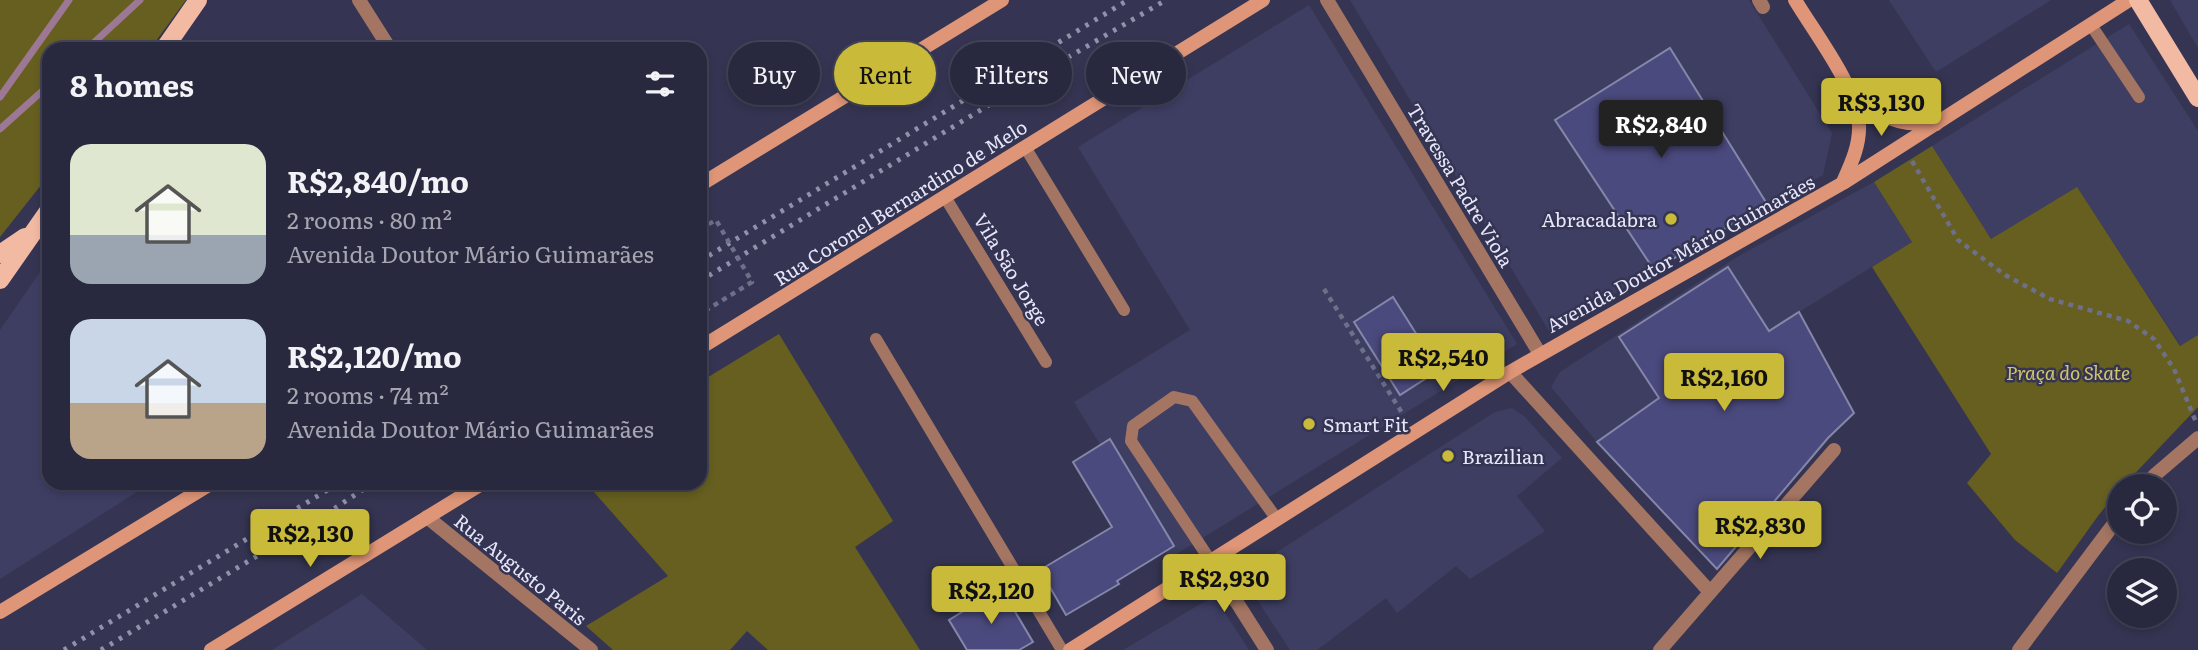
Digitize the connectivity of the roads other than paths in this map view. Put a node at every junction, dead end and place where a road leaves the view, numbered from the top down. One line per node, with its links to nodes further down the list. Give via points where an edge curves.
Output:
1 (198, 0): 10 (main road)
2 (359, 0): 11 (street)
3 (1002, 0): 17 (main road)
4 (1263, 0): 16 (main road, Rua Coronel Bernardino de Melo)
5 (1327, 0): 27 (street, Travessa Padre Viola)
6 (1795, 0): 12 (main road)
7 (2129, 0): 9 (main road, Avenida Doutor Mário Guimarães)
8 (2138, 0): 14 (main road)
9 (2091, 25): 13 (lane); 15 (main road, Avenida Doutor Mário Guimarães)
10 (169, 42)
11 (386, 42)
12 (1848, 87): 15 (main road, via 1895,122); 18 (main road, via 1859,126)
13 (2139, 97)
14 (2198, 98)
15 (1937, 124): 18 (main road, Avenida Doutor Mário Guimarães)
16 (1025, 148): 19 (main road, Rua Coronel Bernardino de Melo); 24 (lane)
17 (707, 181)
18 (1843, 183): 27 (main road, Avenida Doutor Mário Guimarães)
19 (945, 197): 26 (main road, Rua Coronel Bernardino de Melo); 28 (lane, Vila São Jorge)
20 (42, 220): 21 (main road)
21 (34, 231): 22 (main road); 23 (main road)
22 (0, 254)
23 (0, 280)
24 (1124, 310)
25 (876, 339): 43 (lane)
26 (707, 344)
27 (1540, 354): 29 (main road, Avenida Doutor Mário Guimarães)
28 (1046, 362)
29 (1510, 372): 36 (main road, Avenida Doutor Mário Guimarães); 39 (street)
30 (2198, 439): 32 (street)
31 (1834, 450): 39 (street)
32 (2156, 474)
33 (200, 490): 40 (main road)
34 (471, 490): 35 (main road)
35 (427, 517): 41 (main road); 42 (street, Rua Augusto Paris)
36 (1276, 519): 38 (main road, Avenida Doutor Mário Guimarães); 38 (lane, via 1192,401 1174,397 1133,426 1130,441)
37 (2107, 533): 47 (street)
38 (1210, 560): 44 (main road, Avenida Doutor Mário Guimarães); 45 (street)
39 (1710, 592): 46 (street)
40 (0, 612)
41 (211, 650)
42 (591, 650)
43 (1062, 650)
44 (1070, 650)
45 (1267, 650)
46 (1660, 650)
47 (2019, 650)

